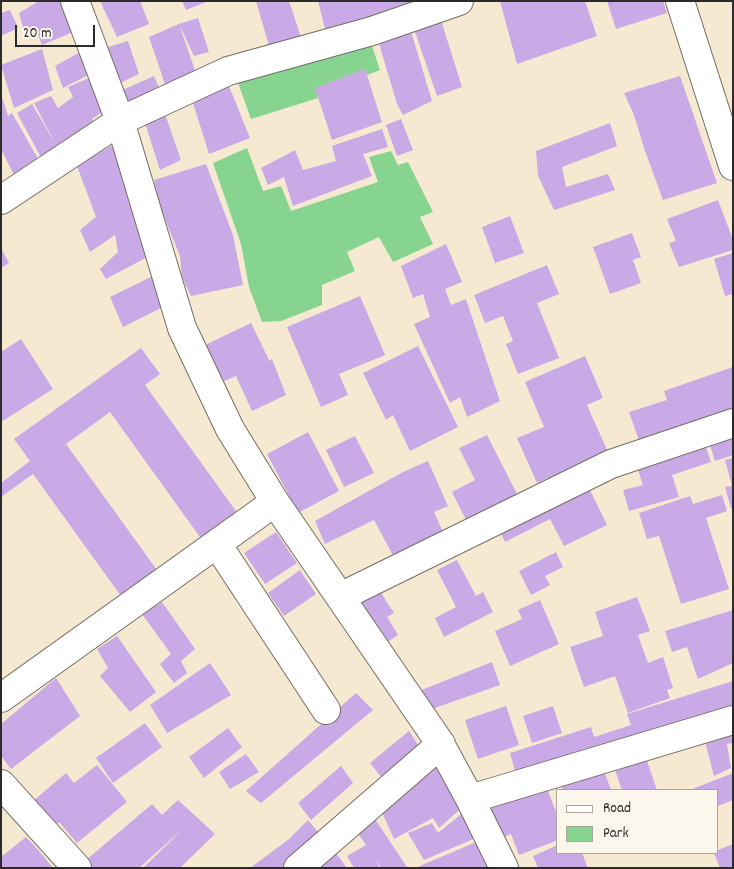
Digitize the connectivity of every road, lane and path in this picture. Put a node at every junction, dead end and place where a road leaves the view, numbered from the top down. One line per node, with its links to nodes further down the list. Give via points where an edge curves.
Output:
1 (75, 1): 4 (street)
2 (459, 1): 4 (street, via 372,31 228,70)
3 (680, 1): 5 (street)
4 (120, 121): 6 (street); 8 (street, via 182,328 230,429)
5 (733, 166)
6 (1, 200)
7 (733, 423): 10 (street, via 611,464)
8 (275, 502): 9 (street); 10 (street)
9 (217, 544): 11 (street); 12 (street)
10 (340, 597): 14 (street)
11 (1, 698)
12 (326, 710)
13 (733, 720): 16 (street)
14 (441, 744): 16 (street); 18 (street)
15 (1, 784): 17 (street)
16 (470, 799): 19 (street)
17 (77, 868)
18 (298, 868)
19 (504, 868)

